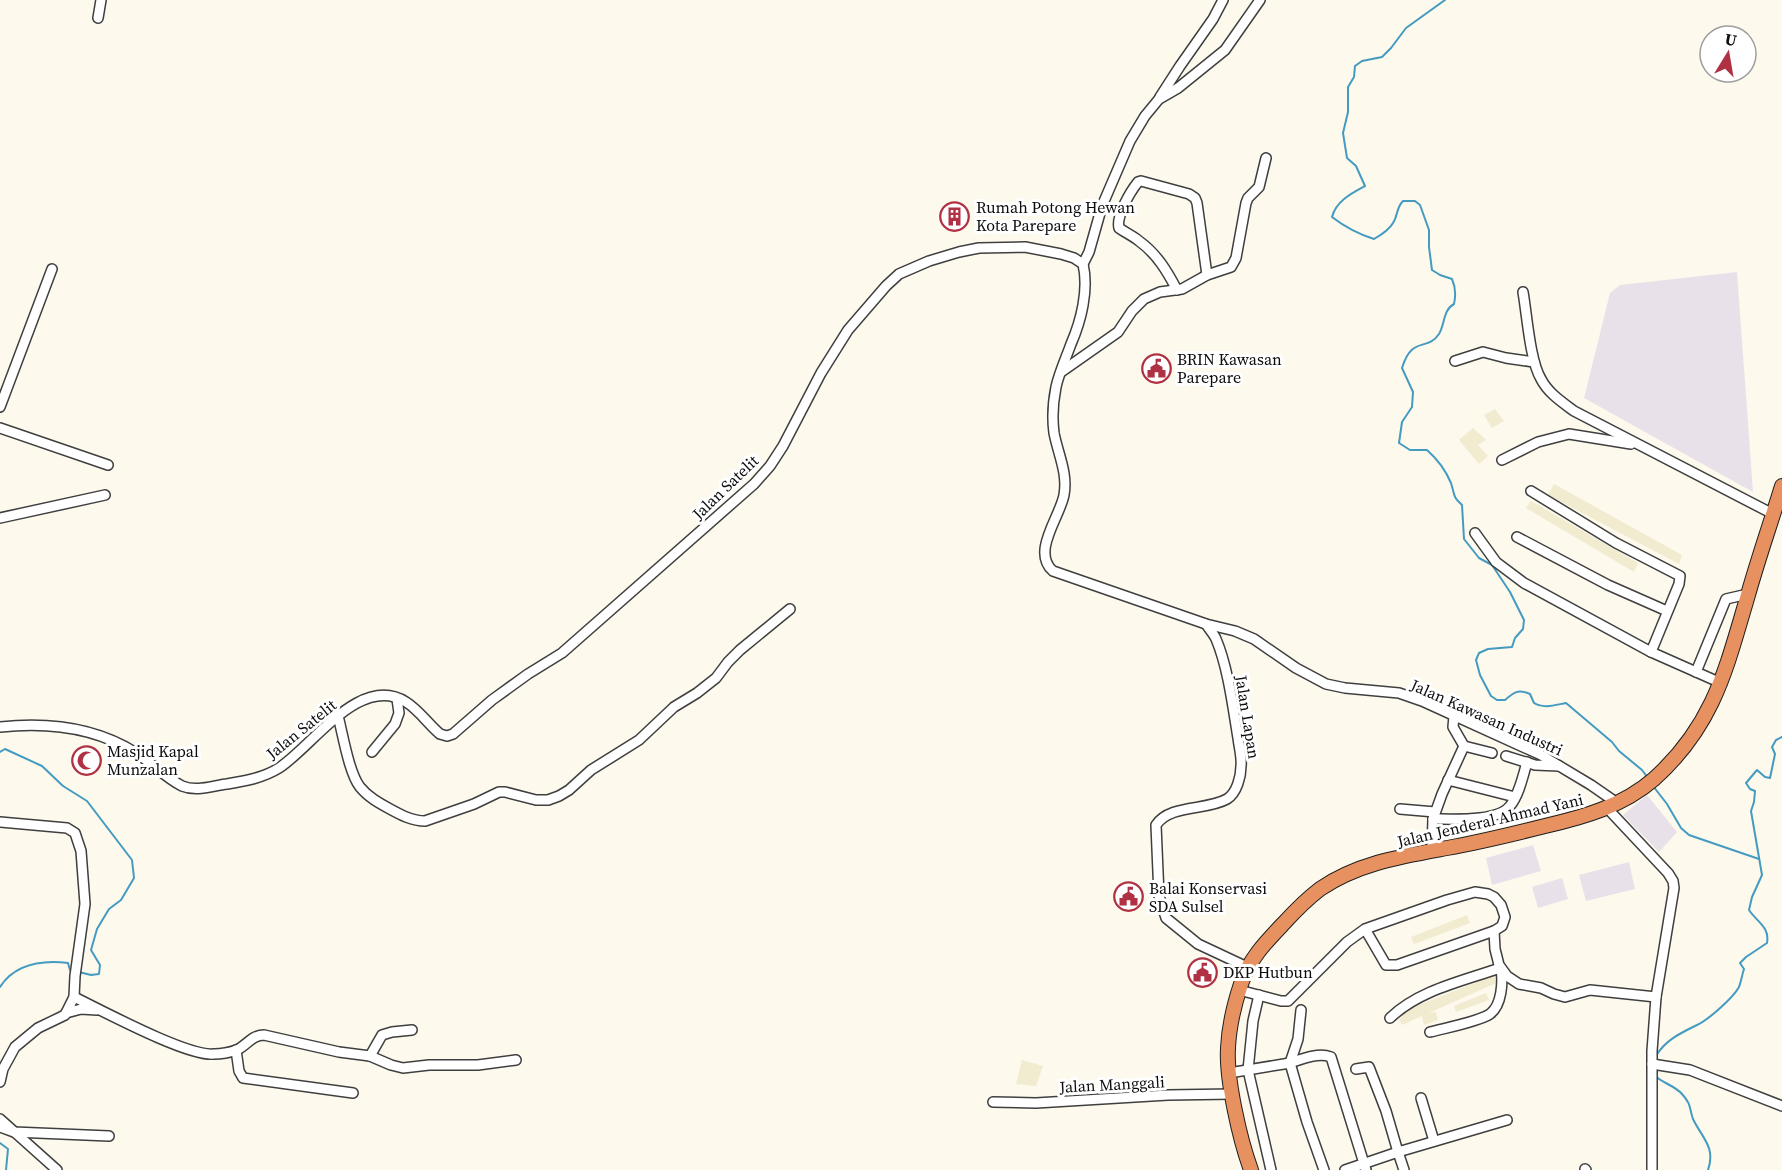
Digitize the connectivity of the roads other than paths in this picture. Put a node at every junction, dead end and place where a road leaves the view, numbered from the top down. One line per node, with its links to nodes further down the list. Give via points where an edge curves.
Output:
1 (101, 0): 4 (street)
2 (1223, 0): 5 (street)
3 (1260, 0): 5 (street, via 1225,50)
4 (98, 18)
5 (1159, 99): 7 (street, via 1130,141)
6 (1266, 158): 9 (street, via 1259,187 1246,203 1233,265)
7 (1083, 264): 14 (street, via 1080,321); 34 (street, Jalan Satelit, via 1061,254 1025,247 979,248 928,261 899,274 848,330 783,446 754,484 562,653 447,736)
8 (52, 269): 15 (street)
9 (1207, 275): 10 (street); 10 (street, via 1195,198 1140,181 1118,218 1119,228 1153,253)
10 (1177, 290): 14 (street, via 1144,299 1118,332)
11 (1523, 292): 13 (street)
12 (1455, 361): 13 (street, via 1483,352)
13 (1534, 362): 17 (street, via 1540,378 1559,400)
14 (1061, 372): 30 (street, via 1056,384 1054,431 1065,486 1062,505 1045,546 1048,566)
15 (0, 407)
16 (0, 428): 19 (street)
17 (1638, 445): 18 (street, via 1569,434 1538,442); 23 (street)
18 (1502, 460)
19 (108, 465)
20 (1782, 486): 23 (highway, Jalan Jenderal Ahmad Yani)
21 (1531, 491): 29 (street, via 1616,543 1680,576)
22 (105, 495): 24 (street)
23 (1773, 514): 27 (highway, Jalan Jenderal Ahmad Yani)
24 (0, 518)
25 (1475, 533): 31 (street, via 1496,562 1524,583)
26 (1517, 537): 29 (street)
27 (1748, 594): 32 (street, via 1726,598); 33 (highway, Jalan Jenderal Ahmad Yani)
28 (790, 609): 35 (street, via 740,650 716,678 674,707 639,740 591,770 569,790 548,800 499,792 424,821 405,817 374,800 360,787)
29 (1667, 611): 31 (street)
30 (1206, 624): 36 (street, Jalan Kawasan Industri, via 1254,639 1326,684 1398,693); 53 (street, Jalan Lapan, via 1222,656 1234,713 1242,765 1239,783 1229,798 1160,818 1156,825 1159,896 1166,918 1198,944)
31 (1652, 652): 32 (street)
32 (1696, 672): 33 (street)
33 (1721, 683): 46 (highway, Jalan Jenderal Ahmad Yani, via 1702,723 1672,762 1649,783)
34 (397, 699): 35 (street, Jalan Satelit, via 385,695 370,698); 39 (street, via 399,713 395,723)
35 (338, 716): 37 (street, Jalan Satelit, via 298,754 269,774 200,789 182,786 138,754 98,735 68,727)
36 (1454, 716): 38 (street, via 1453,727); 43 (street, Jalan Kawasan Industri)
37 (0, 727)
38 (1464, 746): 40 (street); 44 (street)
39 (372, 752)
40 (1491, 753)
41 (1506, 756): 42 (street)
42 (1527, 762): 43 (street); 45 (street)
43 (1560, 766): 46 (street, Jalan Kawasan Industri)
44 (1448, 780): 45 (street); 48 (street)
45 (1515, 797): 48 (street, via 1507,809 1493,816)
46 (1612, 806): 50 (highway, Jalan Jenderal Ahmad Yani, via 1576,819); 58 (street, Jalan Kawasan Industri, via 1673,881)
47 (1400, 809): 48 (street)
48 (1434, 816): 50 (street)
49 (0, 822): 57 (street, via 67,828 75,833 81,851 85,904)
50 (1432, 850): 53 (highway, Jalan Jenderal Ahmad Yani, via 1355,870 1321,889 1260,948)
51 (1365, 929): 52 (street, via 1389,966); 52 (street, via 1475,892 1488,894 1501,905 1505,921); 56 (street, via 1347,942 1292,999 1281,1001)
52 (1494, 931): 54 (street)
53 (1247, 967): 55 (highway, Jalan Jenderal Ahmad Yani)
54 (1501, 968): 58 (street, via 1519,984 1558,996 1590,990); 62 (street, via 1418,998); 64 (street, via 1503,983 1492,1012)
55 (1239, 990): 56 (street); 72 (highway, Jalan Jenderal Ahmad Yani, via 1229,1030)
56 (1258, 995): 71 (street)
57 (74, 997): 59 (street); 61 (street)
58 (1656, 997): 69 (street)
59 (99, 1010): 61 (street); 65 (street, via 194,1051 212,1055)
60 (1301, 1010): 68 (street)
61 (66, 1013): 73 (street, via 38,1028 15,1047)
62 (1390, 1018)
63 (412, 1030): 66 (street, via 382,1035)
64 (1430, 1032)
65 (236, 1050): 66 (street, via 264,1035); 74 (street, via 243,1078)
66 (370, 1056): 67 (street, via 403,1068)
67 (516, 1060)
68 (1290, 1063): 71 (street); 86 (street, via 1324,1054 1330,1057); 90 (street)
69 (1652, 1064): 78 (street, via 1690,1070); 93 (street)
70 (1356, 1069): 85 (street, via 1370,1067)
71 (1248, 1070): 72 (street); 89 (street)
72 (1229, 1073): 75 (highway, Jalan Jenderal Ahmad Yani)
73 (0, 1082)
74 (353, 1093)
75 (1233, 1094): 77 (street, Jalan Manggali); 88 (highway, Jalan Jenderal Ahmad Yani)
76 (1420, 1098): 84 (street)
77 (993, 1102)
78 (1782, 1106)
79 (0, 1119): 82 (street)
80 (1507, 1120): 84 (street)
81 (0, 1127): 82 (street)
82 (14, 1132): 83 (street); 87 (street)
83 (109, 1136)
84 (1434, 1141): 85 (street)
85 (1398, 1152): 86 (street); 92 (street)
86 (1365, 1167): 91 (street)
87 (57, 1170)
88 (1251, 1170)
89 (1271, 1170)
90 (1324, 1170)
91 (1345, 1170)
92 (1404, 1170)
93 (1652, 1170)

